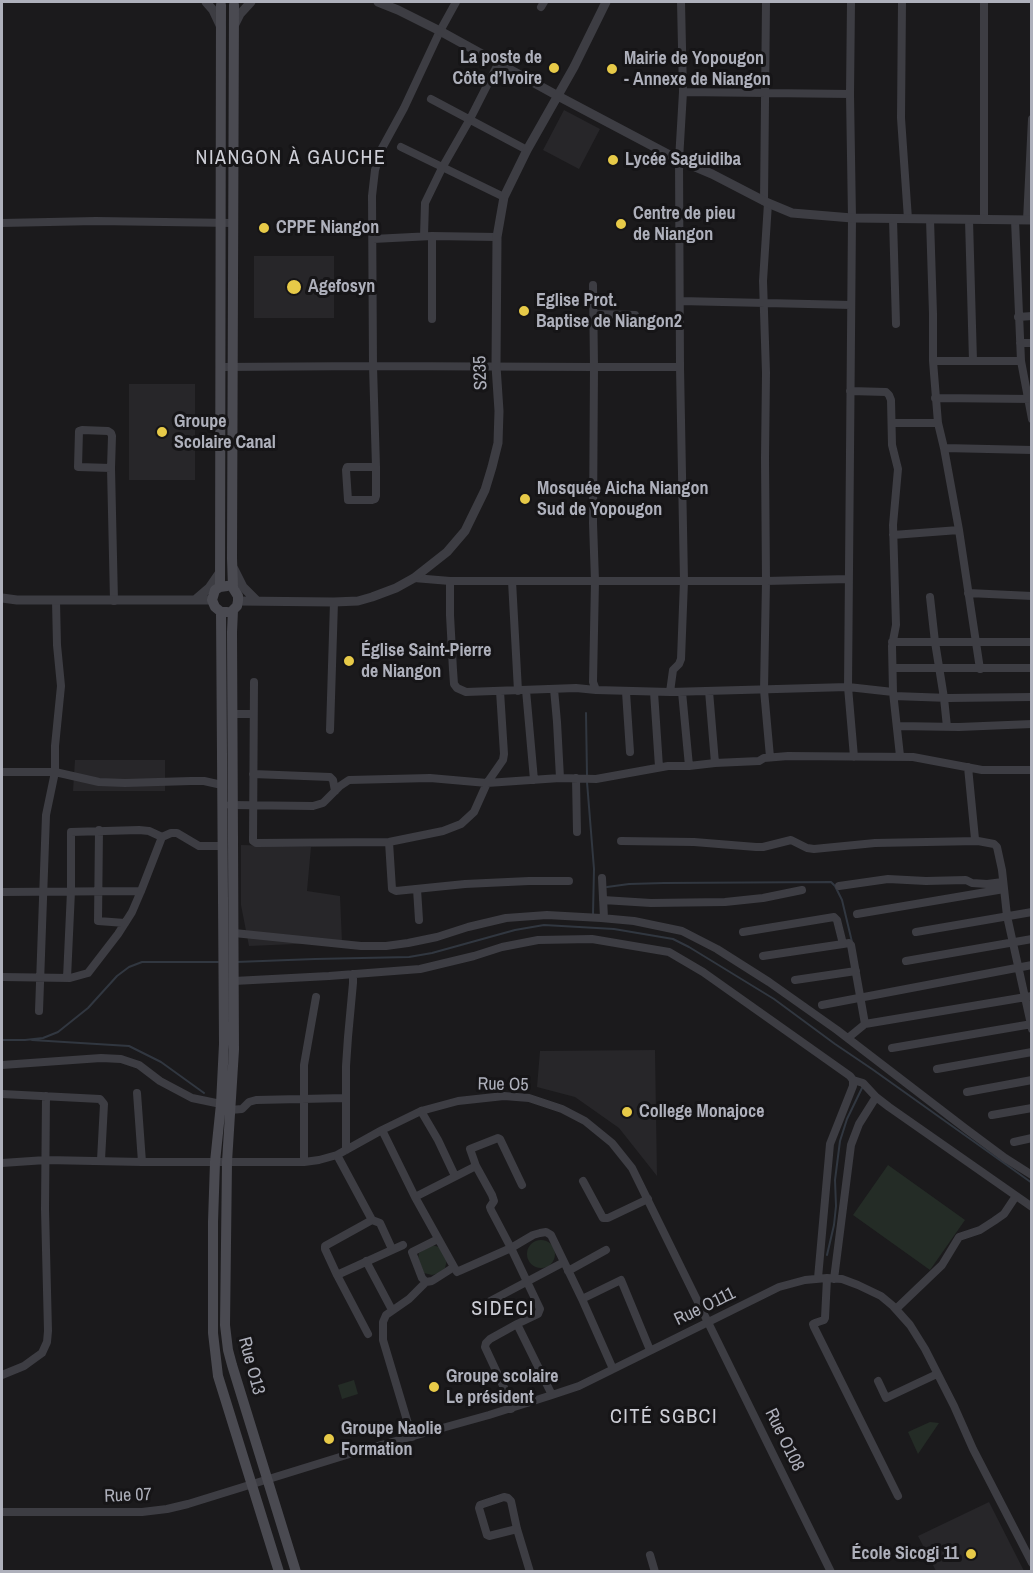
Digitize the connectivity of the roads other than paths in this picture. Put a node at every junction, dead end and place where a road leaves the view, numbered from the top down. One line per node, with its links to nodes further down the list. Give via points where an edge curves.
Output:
1 (206, 2): 14 (street)
2 (251, 2): 13 (street)
3 (378, 2): 15 (street)
4 (456, 2): 15 (street)
5 (606, 2): 20 (street, S235)
6 (681, 2): 17 (street)
7 (766, 2): 18 (street)
8 (851, 2): 19 (street)
9 (902, 2): 32 (street, via 901,118)
10 (984, 2): 35 (street)
11 (220, 3): 12 (main road, via 225,7); 14 (main road)
12 (236, 3): 13 (main road)
13 (234, 26): 40 (main road)
14 (221, 27): 39 (main road)
15 (440, 31): 16 (street); 43 (street, via 377,161 372,196)
16 (499, 63): 20 (street); 22 (street)
17 (683, 92): 18 (street); 26 (street)
18 (765, 93): 19 (street); 29 (street)
19 (850, 94): 30 (street)
20 (558, 96): 25 (street, S235); 26 (street)
21 (431, 99): 22 (street)
22 (470, 119): 25 (street); 27 (street)
23 (1032, 119): 37 (street)
24 (401, 147): 27 (street)
25 (527, 150): 28 (street, S235)
26 (679, 160): 29 (street); 45 (street)
27 (442, 168): 28 (street); 41 (street, via 425,203)
28 (504, 197): 42 (street, S235)
29 (766, 202): 30 (street, via 792,213); 46 (street)
30 (852, 218): 31 (street); 47 (street)
31 (893, 219): 32 (street); 53 (street)
32 (908, 219): 33 (street)
33 (930, 219): 34 (street); 56 (street)
34 (969, 220): 35 (street); 57 (street)
35 (984, 220): 36 (street)
36 (1015, 220): 37 (street); 51 (street)
37 (1029, 220)
38 (2, 223): 39 (street)
39 (221, 223): 40 (street); 61 (main road)
40 (232, 223): 62 (main road)
41 (428, 236): 42 (street); 43 (street); 52 (street)
42 (497, 237): 60 (street, S235)
43 (373, 239): 59 (street)
44 (593, 285): 48 (street)
45 (680, 301): 46 (street); 64 (street)
46 (765, 304): 47 (street); 86 (street)
47 (851, 305): 66 (street)
48 (594, 314): 49 (street); 63 (street)
49 (635, 315)
50 (1032, 316): 51 (street)
51 (1018, 317): 54 (street)
52 (432, 319)
53 (896, 324)
54 (1020, 343): 55 (street); 58 (street)
55 (1032, 343)
56 (933, 361): 57 (street); 67 (street)
57 (973, 361): 58 (street)
58 (1021, 361): 65 (street)
59 (373, 366): 60 (street); 62 (street); 74 (street)
60 (496, 366): 63 (street); 80 (street, S235, via 498,443 485,490 465,531 447,552)
61 (221, 367): 62 (street); 79 (main road)
62 (233, 367): 78 (main road)
63 (594, 367): 64 (street); 84 (street)
64 (680, 367): 85 (street)
65 (1027, 371): 68 (street)
66 (850, 391): 70 (street, via 890,394); 81 (street)
67 (935, 398): 68 (street); 71 (street)
68 (1030, 400): 69 (street)
69 (1032, 419)
70 (892, 423): 71 (street); 77 (street, via 898,469)
71 (938, 423): 72 (street)
72 (944, 448): 73 (street); 76 (street)
73 (1032, 450)
74 (376, 467): 74 (street, via 347,467 348,500 375,499)
75 (111, 468): 75 (street, via 111,433 79,431 78,467); 97 (street)
76 (958, 530): 77 (street); 89 (street)
77 (893, 535): 101 (street, via 896,625)
78 (232, 564): 88 (main road); 95 (street, via 243,587)
79 (219, 572): 87 (main road); 93 (street)
80 (414, 578): 82 (street); 98 (street, S235, via 372,597)
81 (849, 579): 86 (street); 110 (street)
82 (450, 581): 83 (street); 114 (street, via 454,684 466,692)
83 (512, 581): 84 (street); 115 (street)
84 (595, 581): 85 (street); 112 (street)
85 (684, 581): 86 (street); 119 (street, via 681,659 673,669)
86 (766, 581): 113 (street)
87 (219, 587): 88 (main road); 94 (main road)
88 (233, 588): 99 (main road, via 238,596)
89 (968, 593): 90 (street); 103 (street)
90 (1032, 596)
91 (930, 597): 102 (street)
92 (2, 598): 96 (street)
93 (195, 600): 94 (street); 97 (street)
94 (212, 600): 100 (main road)
95 (256, 600): 98 (street, S235); 99 (street, S235)
96 (56, 601): 97 (street); 140 (street, via 61,686)
97 (114, 601)
98 (334, 602): 129 (street)
99 (236, 605): 100 (main road); 124 (main road)
100 (221, 612): 146 (main road)
101 (892, 642): 102 (street); 105 (street)
102 (934, 642): 103 (street); 107 (street)
103 (976, 642): 104 (street); 108 (street)
104 (1032, 642)
105 (893, 668): 107 (street); 121 (street)
106 (1032, 668): 108 (street)
107 (939, 669): 108 (street); 123 (street)
108 (981, 669)
109 (254, 682): 125 (street)
110 (848, 687): 113 (street); 121 (street); 133 (street)
111 (554, 689): 112 (street); 115 (street); 142 (street)
112 (596, 690): 117 (street)
113 (764, 690): 116 (street); 132 (street)
114 (500, 691): 115 (street); 145 (street, via 504,754)
115 (522, 691): 144 (street)
116 (709, 691): 120 (street); 134 (street)
117 (626, 692): 118 (street); 130 (street)
118 (654, 692): 119 (street); 136 (street)
119 (670, 692): 120 (street)
120 (682, 692): 135 (street)
121 (893, 694): 123 (street); 127 (street)
122 (1032, 697): 123 (street)
123 (944, 698): 128 (street)
124 (232, 714): 125 (street); 148 (main road)
125 (253, 714): 141 (street)
126 (1032, 724): 128 (street)
127 (897, 726): 128 (street); 131 (street)
128 (947, 727)
129 (330, 730)
130 (630, 752)
131 (900, 756): 133 (street); 137 (street)
132 (770, 757): 133 (street); 134 (street)
133 (854, 757)
134 (715, 763): 135 (street)
135 (688, 766): 136 (street)
136 (659, 767): 143 (street, via 613,777)
137 (968, 767): 138 (street); 154 (street)
138 (1032, 770)
139 (2, 772): 140 (street)
140 (55, 772): 146 (street, via 99,782 204,781); 163 (street, via 47,808)
141 (253, 774): 147 (street, via 330,777); 149 (street)
142 (560, 778): 143 (street); 144 (street)
143 (584, 778): 151 (street)
144 (534, 780): 145 (street)
145 (487, 783): 147 (street, via 430,778 350,780); 155 (street, via 474,812 461,824)
146 (222, 785): 148 (main road)
147 (335, 791): 149 (street, via 323,803 313,806)
148 (227, 805): 149 (street); 156 (main road); 177 (main road)
149 (253, 805): 155 (street, via 254,843)
150 (99, 830): 152 (street, via 149,831); 164 (street, via 71,832); 167 (street)
151 (577, 832)
152 (162, 837): 156 (street, via 177,833 199,846); 165 (street)
153 (621, 841): 154 (street, via 763,847 791,840 814,849 875,843)
154 (978, 841): 159 (street, via 997,847)
155 (389, 842): 161 (street, via 392,889)
156 (223, 846): 181 (main road)
157 (602, 878): 168 (street)
158 (569, 881): 161 (street)
159 (1004, 885): 160 (street, via 966,880 888,879); 170 (street); 171 (street)
160 (839, 886)
161 (417, 889): 173 (street)
162 (802, 890): 168 (street, via 725,902)
163 (43, 891): 164 (street); 166 (street); 190 (street)
164 (71, 891): 167 (street); 191 (street)
165 (141, 891): 167 (street); 174 (street)
166 (2, 892)
167 (98, 892): 174 (street, via 98,921)
168 (603, 900): 172 (street)
169 (1032, 912): 171 (street)
170 (857, 914)
171 (1007, 916): 176 (street); 179 (street)
172 (603, 918): 177 (street, via 506,918 408,944 386,946); 200 (street, via 682,931 769,981)
173 (420, 920)
174 (125, 923): 191 (street, via 88,973)
175 (743, 932): 180 (street, via 834,918)
176 (916, 932)
177 (234, 933): 181 (main road)
178 (1032, 939): 179 (street)
179 (1013, 943): 183 (street); 185 (street)
180 (843, 944): 182 (street); 186 (street, via 851,945)
181 (229, 952): 187 (main road)
182 (764, 956)
183 (906, 961)
184 (1032, 965): 185 (street)
185 (1018, 967): 194 (street); 195 (street)
186 (856, 971): 192 (street); 195 (street)
187 (231, 974): 188 (street); 214 (main road, via 224,1044)
188 (352, 974): 205 (street, via 420,969 538,940 592,939 648,947 669,952 703,972); 212 (street)
189 (2, 977): 190 (street)
190 (39, 978): 191 (street); 197 (street)
191 (67, 978)
192 (795, 980)
193 (316, 997): 213 (street, via 304,1065)
194 (1028, 997): 198 (street); 199 (street)
195 (861, 999): 196 (street); 198 (street)
196 (822, 1005)
197 (39, 1011)
198 (865, 1024): 200 (street)
199 (1031, 1026): 201 (street)
200 (848, 1038): 230 (street)
201 (892, 1048)
202 (1032, 1052): 204 (street)
203 (2, 1065): 214 (street, via 121,1059 139,1065 192,1098)
204 (937, 1069)
205 (853, 1080): 211 (street, via 863,1083); 249 (street, via 830,1144)
206 (1032, 1080): 207 (street)
207 (967, 1092)
208 (137, 1093): 226 (street)
209 (2, 1094): 210 (street)
210 (46, 1096): 223 (street); 224 (street, via 102,1101)
211 (876, 1097): 235 (street); 249 (street, via 851,1145)
212 (346, 1098): 213 (street); 221 (street)
213 (304, 1099): 214 (street, via 252,1101 242,1108); 228 (street)
214 (225, 1107): 227 (main road)
215 (1032, 1108): 217 (street)
216 (422, 1111): 218 (street, Rue O5); 231 (street); 236 (street, Rue O5, via 458,1101 504,1096 529,1098 562,1108 612,1143 632,1168)
217 (992, 1115)
218 (382, 1130): 221 (street, Rue O5); 234 (street)
219 (1032, 1138): 220 (street)
220 (1014, 1142)
221 (346, 1150): 222 (street, Rue O5)
222 (337, 1155): 228 (street, Rue O5); 238 (street)
223 (46, 1160): 224 (street, Rue O5); 225 (street, Rue O5); 262 (street, via 47,1342 42,1353)
224 (101, 1160): 226 (street, Rue O5)
225 (2, 1162)
226 (142, 1162): 227 (street, Rue O5)
227 (221, 1162): 228 (street, Rue O5); 267 (main road, Rue O13, via 226,1335); 268 (main road, Rue O13, via 213,1302 215,1365)
228 (304, 1162)
229 (477, 1166): 231 (street); 233 (street, via 470,1149 498,1138); 241 (street, via 494,1201 491,1210)
230 (1032, 1175)
231 (455, 1176): 234 (street)
232 (584, 1181): 236 (street, via 603,1218)
233 (522, 1185)
234 (416, 1197): 239 (street)
235 (1016, 1197): 237 (street); 254 (street, via 1004,1214 959,1238 942,1265)
236 (648, 1199): 256 (street, Rue O5)
237 (1032, 1207)
238 (372, 1220): 242 (street, via 380,1223); 248 (street, via 325,1246)
239 (438, 1239): 246 (street); 251 (street, via 412,1252)
240 (403, 1245): 242 (street)
241 (511, 1248): 245 (street, via 546,1232); 246 (street, via 457,1272); 250 (street)
242 (392, 1249): 244 (street)
243 (606, 1250): 247 (street)
244 (366, 1262): 248 (street); 255 (street)
245 (564, 1262): 247 (street); 250 (street)
246 (454, 1267): 251 (street)
247 (568, 1271): 252 (street)
248 (338, 1275): 258 (street)
249 (826, 1278): 254 (street, Rue O111, via 868,1289); 256 (street, Rue O111, via 779,1287); 269 (street, via 825,1318 813,1324)
250 (527, 1281): 253 (street); 257 (street, via 540,1311)
251 (426, 1282): 255 (street)
252 (582, 1299): 259 (street, via 621,1280); 260 (street)
253 (479, 1307)
254 (896, 1309): 261 (street, Rue O111, via 910,1325)
255 (392, 1310): 266 (street, via 386,1315 383,1340)
256 (708, 1323): 259 (street, Rue O111); 278 (street, Rue O108)
257 (517, 1324): 264 (street); 265 (street, via 490,1339 485,1347)
258 (368, 1334)
259 (650, 1350): 260 (street, Rue O111)
260 (613, 1369): 264 (street, Rue O111)
261 (937, 1374): 263 (street, via 886,1398); 273 (street, Rue O111)
262 (2, 1375)
263 (878, 1381)
264 (552, 1395): 265 (street, Rue O111)
265 (511, 1409): 266 (street, Rue O111)
266 (412, 1437): 267 (street, Rue O111)
267 (268, 1480): 268 (street, Rue O111); 275 (main road, Rue O13)
268 (252, 1484): 270 (street, Rue 07, via 188,1504 142,1512); 274 (main road, Rue O13)
269 (898, 1496)
270 (2, 1512)
271 (517, 1529): 271 (street, via 487,1535 480,1505 508,1497); 276 (street)
272 (650, 1555): 277 (street)
273 (1032, 1563)
274 (279, 1572)
275 (296, 1572)
276 (530, 1572)
277 (655, 1572)
278 (831, 1572)

